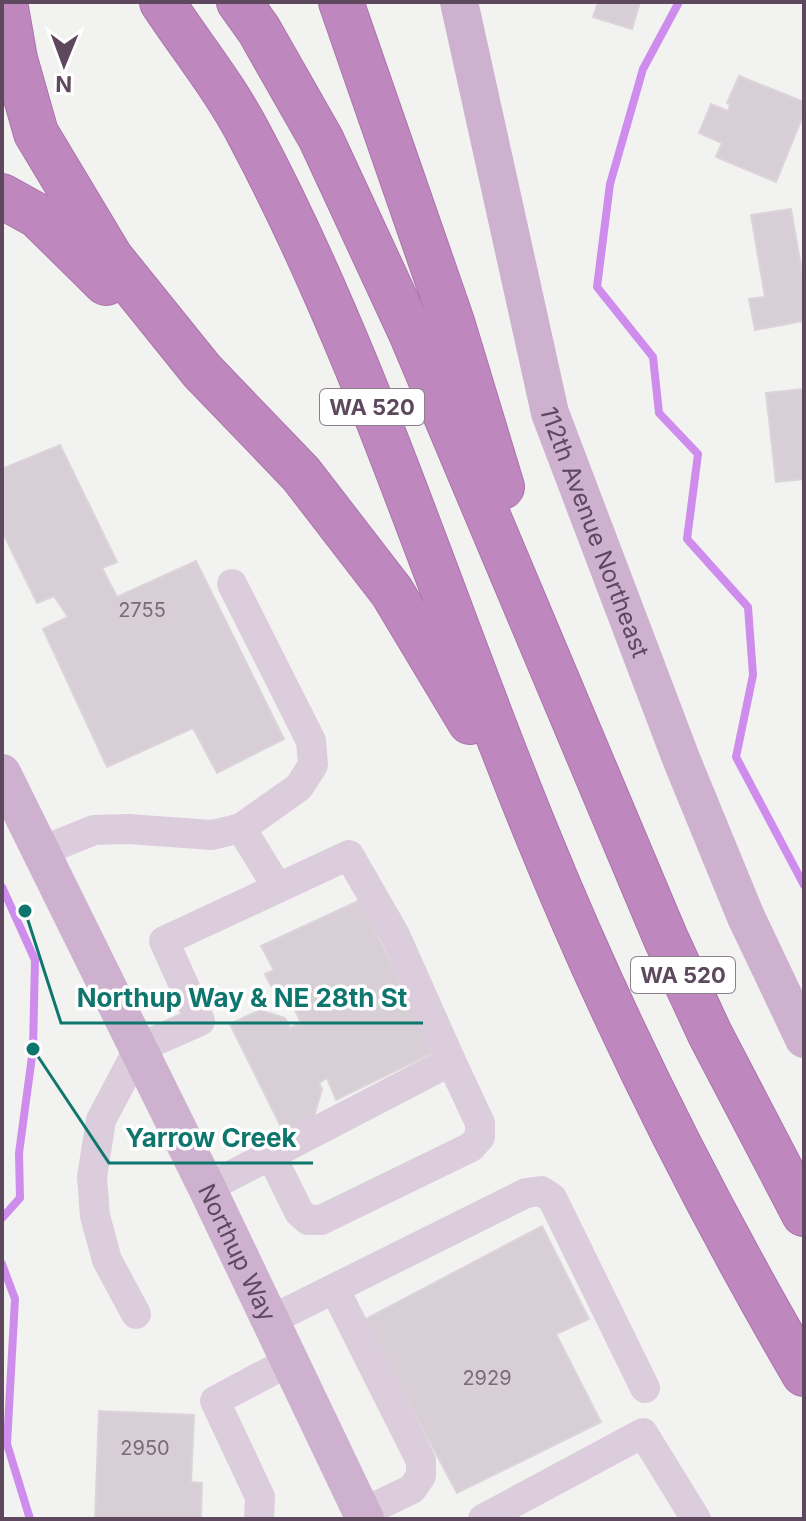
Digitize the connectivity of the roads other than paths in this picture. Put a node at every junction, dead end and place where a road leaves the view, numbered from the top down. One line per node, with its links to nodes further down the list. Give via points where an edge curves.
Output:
1 (5, 2): 7 (highway, via 36,133 111,258)
2 (162, 2): 12 (highway, WA 520, via 248,132 321,279)
3 (239, 2): 9 (highway, WA 520, via 321,139 411,333)
4 (341, 2): 9 (highway, via 452,322)
5 (459, 2): 15 (main road, 112th Avenue Northeast, via 550,413 682,761 746,917)
6 (2, 196): 7 (highway, via 38,216)
7 (202, 371): 12 (highway, via 301,474 392,592)
8 (232, 584): 11 (lane, via 311,741 313,765 299,787)
9 (577, 730): 20 (highway, WA 520, via 704,1021)
10 (2, 773): 13 (main road, Northup Way)
11 (241, 828): 13 (lane, via 212,835 94,830); 14 (lane)
12 (537, 835): 25 (highway, WA 520, via 659,1108)
13 (42, 851): 16 (main road, Northup Way)
14 (278, 888): 16 (lane, via 164,941 200,1021); 17 (lane, via 349,855 395,935)
15 (804, 1039)
16 (139, 1048): 19 (main road, Northup Way); 22 (lane, via 101,1120 92,1177 107,1260)
17 (451, 1061): 18 (lane); 18 (lane, via 480,1123 480,1137 471,1147 321,1220 308,1220 299,1212)
18 (271, 1155): 19 (lane)
19 (207, 1188): 23 (main road, Northup Way)
20 (804, 1214)
21 (335, 1290): 23 (lane); 26 (lane, via 526,1193 541,1191 552,1198); 27 (lane, via 421,1461 421,1476 412,1489)
22 (136, 1314)
23 (269, 1321): 24 (main road, Northup Way)
24 (288, 1362): 27 (main road, Northup Way); 29 (lane, via 215,1401 260,1497)
25 (804, 1374)
26 (645, 1388)
27 (364, 1516)
28 (489, 1517): 30 (lane, via 643,1433)
29 (259, 1519)
30 (696, 1519)

